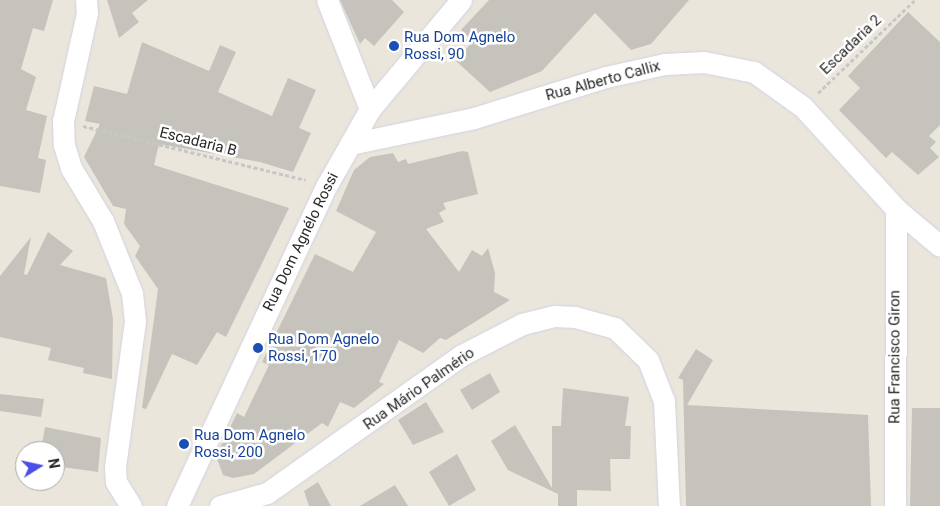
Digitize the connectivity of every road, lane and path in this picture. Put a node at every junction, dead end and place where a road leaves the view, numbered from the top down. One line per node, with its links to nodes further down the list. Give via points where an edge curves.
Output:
1 (86, 0): 7 (street, via 88,13)
2 (327, 0): 6 (street)
3 (461, 0): 6 (street, Rua Dom Agnélo Rossi)
4 (915, 0): 5 (path, Escadaria 2)
5 (803, 107): 8 (street, Rua Alberto Callix, via 754,72 704,62 665,64 606,77 474,118); 10 (street, Rua Alberto Callix)
6 (370, 109): 8 (street, Rua Dom Agnélo Rossi)
7 (63, 121): 9 (path, Escadaria B); 12 (street, via 64,145 71,168 103,221 132,293 135,321 115,467 116,482)
8 (350, 144): 9 (street, Rua Dom Agnélo Rossi)
9 (328, 185): 13 (street, Rua Dom Agnélo Rossi)
10 (896, 209): 11 (street, Rua Alberto Callix); 16 (street, Rua Francisco Giron)
11 (940, 246)
12 (131, 506)
13 (177, 506)
14 (220, 506): 15 (street, Rua Mário Palmério, via 267,493 462,355 522,324 555,316 575,317 615,328 648,360 664,401)
15 (669, 506)
16 (895, 506)

